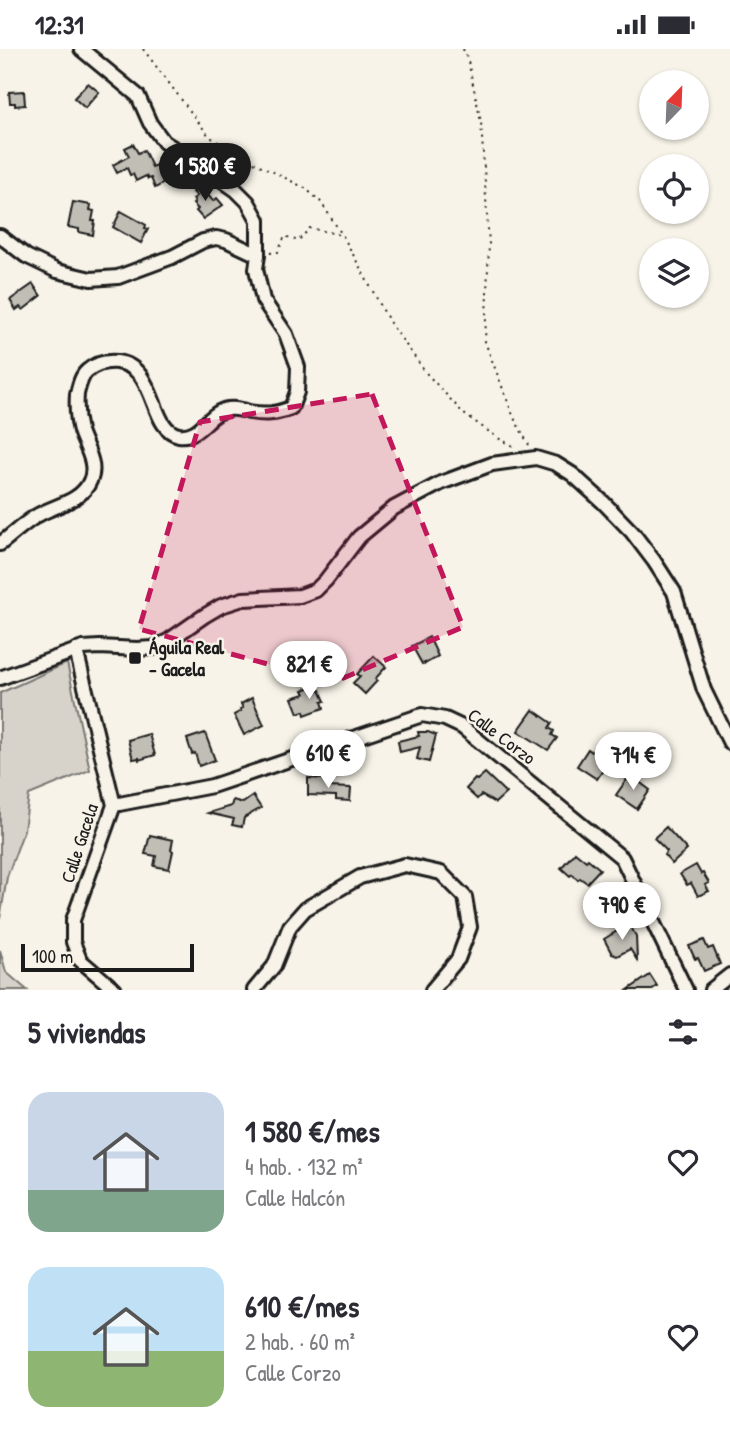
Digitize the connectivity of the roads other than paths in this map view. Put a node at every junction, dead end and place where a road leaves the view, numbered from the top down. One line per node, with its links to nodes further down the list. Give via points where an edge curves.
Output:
1 (81, 49): 3 (street, via 138,96 164,142 248,202 258,220)
2 (0, 236): 3 (street, via 57,271 91,279 118,277 216,238)
3 (258, 255): 4 (street, via 256,269 263,300 286,334 298,367 290,408 275,414 231,408 216,412 194,433 179,435 162,422 143,378 132,368 120,362 93,365 78,388 76,406 92,461 90,481 83,492 37,515)
4 (0, 544)
5 (76, 650): 6 (street); 7 (street, via 153,648 204,616 243,599 300,596 316,590 359,537 394,508 441,483 492,464 536,458 572,474 632,532 654,561 674,593 705,690); 8 (street, Calle Gacela)
6 (0, 678)
7 (730, 743)
8 (114, 805): 10 (street, Calle Gacela, via 74,920 73,942 80,960); 13 (street, Calle Corzo, via 212,786 422,715 445,719 462,727 622,858)
9 (730, 975): 14 (street)
10 (115, 990)
11 (254, 990): 12 (street, via 274,966 290,926 305,909 360,877 405,865 441,873 465,897 470,927 458,959)
12 (432, 990)
13 (686, 990)
14 (711, 990)

